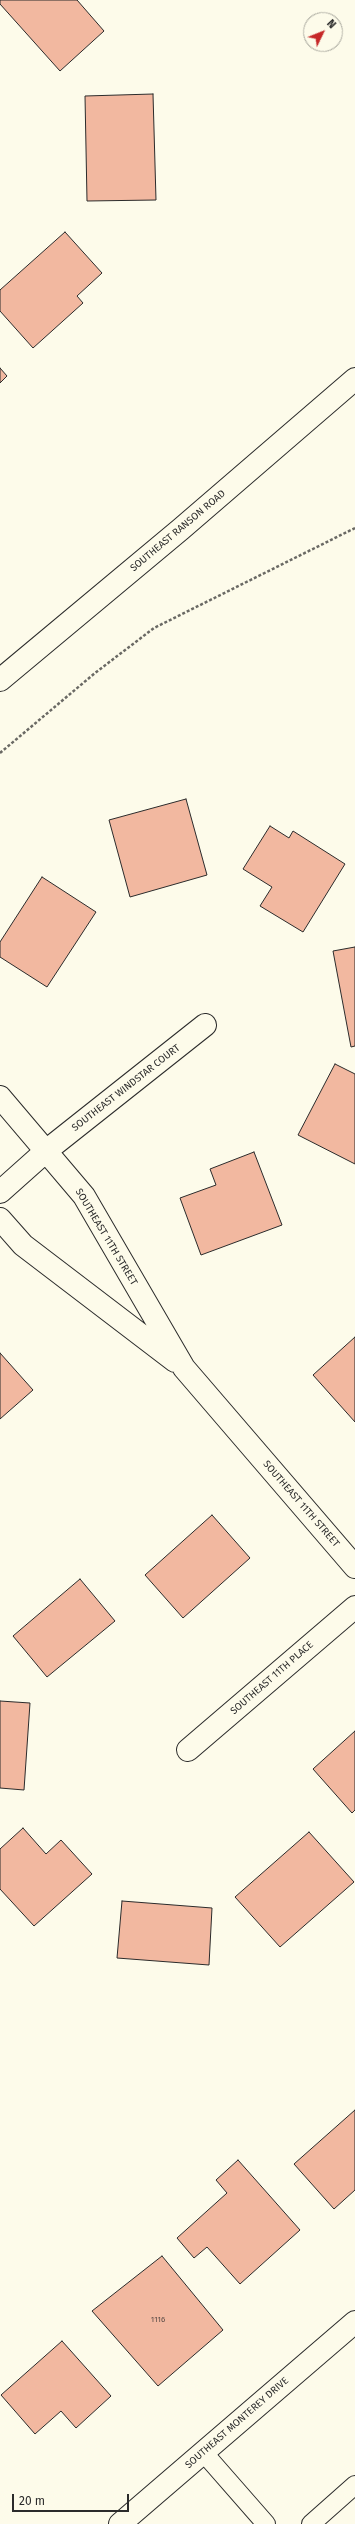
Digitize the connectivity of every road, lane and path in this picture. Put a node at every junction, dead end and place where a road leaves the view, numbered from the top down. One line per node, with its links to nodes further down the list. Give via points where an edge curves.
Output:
1 (355, 379): 3 (street, SOUTHEAST RANSON ROAD)
2 (355, 528): 4 (path, via 154,628 95,673)
3 (0, 680)
4 (0, 753)
5 (205, 1025): 7 (street, SOUTHEAST WINDSTAR COURT)
6 (0, 1097): 7 (street, SOUTHEAST 11TH STREET)
7 (46, 1151): 8 (street, SOUTHEAST WINDSTAR COURT); 10 (street, SOUTHEAST 11TH STREET, via 84,1196)
8 (0, 1192)
9 (0, 1219): 10 (street, SOUTHEAST 11TH STREET, via 23,1246)
10 (184, 1368): 11 (street, SOUTHEAST 11TH STREET)
11 (355, 1567)
12 (355, 1607): 13 (street, SOUTHEAST 11TH PLACE)
13 (188, 1750)
14 (355, 2322): 15 (street, SOUTHEAST MONTEREY DRIVE)
15 (203, 2452): 17 (street, SOUTHEAST MONTEREY DRIVE); 18 (lane)
16 (355, 2485): 19 (lane)
17 (120, 2524)
18 (266, 2524)
19 (311, 2524)

